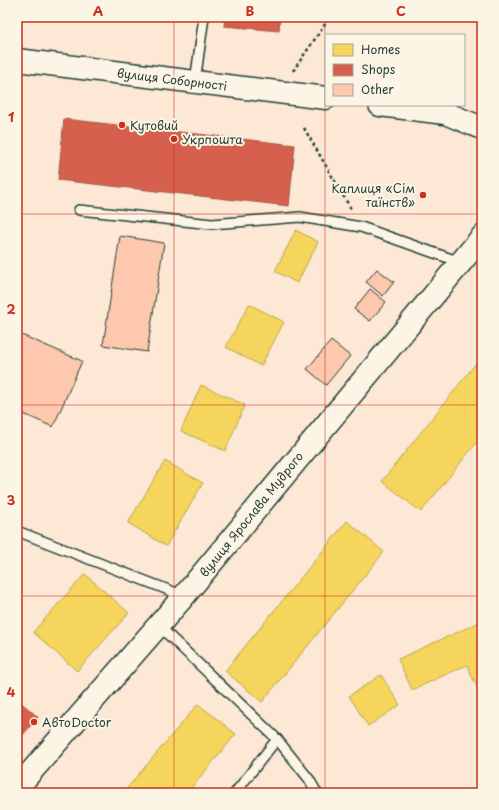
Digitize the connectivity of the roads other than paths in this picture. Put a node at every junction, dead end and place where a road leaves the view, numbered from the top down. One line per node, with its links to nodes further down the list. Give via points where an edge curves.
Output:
1 (204, 17): 3 (lane)
2 (17, 60): 3 (street, вулиця Соборності)
3 (194, 82): 4 (street, вулиця Соборності)
4 (325, 98)
5 (388, 106): 6 (street, via 445,113)
6 (482, 128)
7 (79, 210): 9 (lane, via 212,224 300,217 361,227)
8 (482, 237): 9 (street, вулиця Ярослава Мудрого)
9 (460, 262): 11 (street, вулиця Ярослава Мудрого)
10 (17, 531): 11 (lane)
11 (184, 596): 12 (street, вулиця Ярослава Мудрого)
12 (158, 625): 13 (lane); 14 (street, вулиця Ярослава Мудрого)
13 (277, 739): 15 (lane); 16 (lane)
14 (17, 788)
15 (235, 793)
16 (317, 793)

